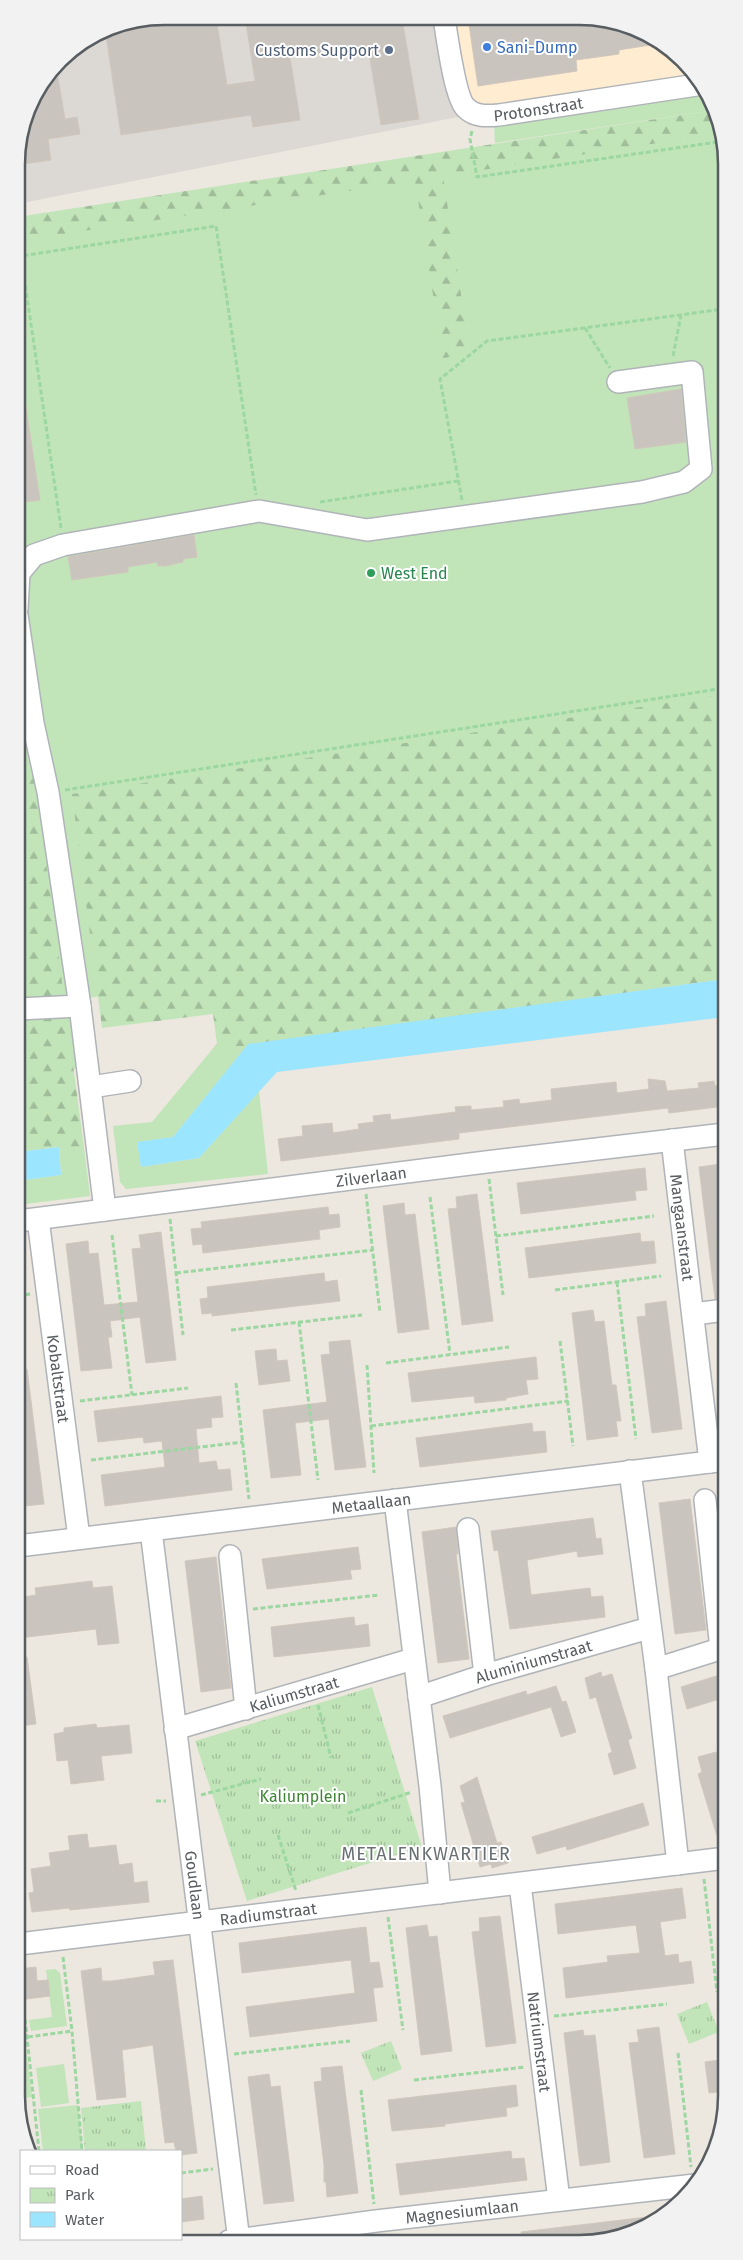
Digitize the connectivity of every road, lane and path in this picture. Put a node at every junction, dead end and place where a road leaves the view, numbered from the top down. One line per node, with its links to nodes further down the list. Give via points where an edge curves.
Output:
1 (445, 25): 3 (street, Protonstraat, via 458,92 464,107)
2 (693, 85): 3 (street, Protonstraat, via 499,115)
3 (475, 114): 4 (path, via 470,139 477,177)
4 (716, 142)
5 (25, 255): 14 (path, via 216,226)
6 (25, 284): 16 (path)
7 (718, 310): 8 (path)
8 (681, 315): 9 (path); 10 (path)
9 (585, 328): 11 (path); 12 (path, via 487,341 440,379)
10 (669, 375): 11 (street); 15 (street, via 692,372 701,469 684,482 642,492)
11 (618, 382)
12 (458, 481): 13 (path); 15 (path)
13 (316, 503)
14 (259, 511): 15 (street, via 367,530); 16 (street)
15 (466, 516)
16 (63, 545): 17 (street, via 34,555)
17 (25, 566)
18 (718, 689): 20 (path)
19 (25, 724): 20 (street)
20 (48, 792): 21 (street)
21 (80, 1006): 22 (street); 24 (street)
22 (25, 1009)
23 (130, 1081): 24 (street)
24 (91, 1087): 31 (street)
25 (718, 1135): 26 (street, Zilverlaan)
26 (672, 1140): 27 (street, Zilverlaan); 46 (street, Mangaanstraat)
27 (486, 1162): 28 (street, Zilverlaan); 35 (path)
28 (364, 1178): 30 (street, Zilverlaan); 36 (path)
29 (430, 1196): 53 (path)
30 (168, 1201): 31 (street, Zilverlaan); 37 (path)
31 (105, 1210): 33 (street, Zilverlaan)
32 (654, 1216): 35 (path)
33 (28, 1220): 60 (street, Kobaltstraat)
34 (112, 1234): 58 (path)
35 (496, 1236): 43 (path)
36 (372, 1250): 37 (path); 45 (path)
37 (176, 1273): 50 (path)
38 (661, 1276): 39 (path)
39 (617, 1282): 40 (path); 62 (path)
40 (555, 1290)
41 (32, 1294): 42 (path)
42 (25, 1295)
43 (503, 1295)
44 (718, 1311): 46 (street)
45 (380, 1313)
46 (694, 1314): 66 (street, Mangaanstraat)
47 (362, 1315): 48 (path)
48 (299, 1322): 49 (path); 69 (path)
49 (230, 1330)
50 (183, 1335)
51 (560, 1342): 59 (path)
52 (508, 1347): 53 (path)
53 (450, 1354): 54 (path)
54 (386, 1363)
55 (367, 1365): 61 (path)
56 (236, 1383): 63 (path)
57 (188, 1388): 58 (path)
58 (132, 1395): 60 (path)
59 (568, 1401): 61 (path); 64 (path)
60 (62, 1403): 75 (street, Kobaltstraat)
61 (371, 1426): 68 (path)
62 (636, 1439)
63 (243, 1442): 65 (path); 70 (path)
64 (573, 1446)
65 (91, 1460)
66 (718, 1461): 67 (street, Metaallaan)
67 (630, 1471): 71 (street, Metaallaan); 81 (street)
68 (374, 1473)
69 (318, 1480)
70 (249, 1500)
71 (395, 1500): 74 (street, Metaallaan); 83 (street)
72 (705, 1500): 79 (street)
73 (468, 1529): 85 (street)
74 (151, 1530): 75 (street, Metaallaan); 89 (street, Goudlaan)
75 (78, 1538): 76 (street, Metaallaan)
76 (25, 1545)
77 (230, 1556): 80 (street)
78 (379, 1595): 80 (path)
79 (718, 1607)
80 (235, 1611): 88 (street)
81 (650, 1628): 84 (street); 85 (street, Aluminiumstraat)
82 (718, 1650): 84 (street)
83 (413, 1659): 86 (street, Kaliumstraat); 87 (street)
84 (656, 1669): 99 (street)
85 (485, 1676): 87 (street, Aluminiumstraat)
86 (313, 1688): 88 (street, Kaliumstraat); 90 (path)
87 (418, 1697): 92 (street)
88 (246, 1709): 89 (street, Kaliumstraat)
89 (175, 1729): 93 (street, Goudlaan)
90 (331, 1758)
91 (261, 1779): 93 (path)
92 (430, 1786): 95 (path); 101 (street)
93 (185, 1800): 94 (path); 104 (street, Goudlaan)
94 (156, 1802)
95 (348, 1814)
96 (278, 1835): 103 (path)
97 (718, 1859): 98 (street, Radiumstraat)
98 (701, 1861): 99 (street, Radiumstraat); 107 (path)
99 (678, 1864): 100 (street, Radiumstraat)
100 (520, 1884): 101 (street, Radiumstraat); 110 (street, Natriumstraat)
101 (440, 1893): 102 (street, Radiumstraat)
102 (386, 1899): 103 (street, Radiumstraat); 111 (path)
103 (302, 1909): 104 (street, Radiumstraat)
104 (198, 1922): 105 (street, Radiumstraat); 116 (street, Goudlaan)
105 (61, 1938): 106 (street, Radiumstraat); 112 (path)
106 (25, 1943)
107 (717, 1992)
108 (667, 2004): 110 (path)
109 (25, 2018): 113 (path)
110 (538, 2018): 117 (street, Natriumstraat)
111 (403, 2030)
112 (72, 2031): 113 (path); 121 (path)
113 (28, 2036): 120 (path)
114 (350, 2041): 116 (path)
115 (678, 2053): 124 (path)
116 (215, 2056): 122 (street, Goudlaan)
117 (542, 2065): 118 (path); 126 (street, Natriumstraat)
118 (414, 2080)
119 (361, 2090): 127 (path)
120 (39, 2150)
121 (82, 2150)
122 (230, 2168): 123 (path); 128 (street, Goudlaan)
123 (182, 2173)
124 (693, 2175)
125 (685, 2186): 126 (street, Magnesiumlaan)
126 (559, 2200): 127 (street, Magnesiumlaan)
127 (376, 2221): 129 (street, Magnesiumlaan)
128 (236, 2235)
129 (278, 2235)

